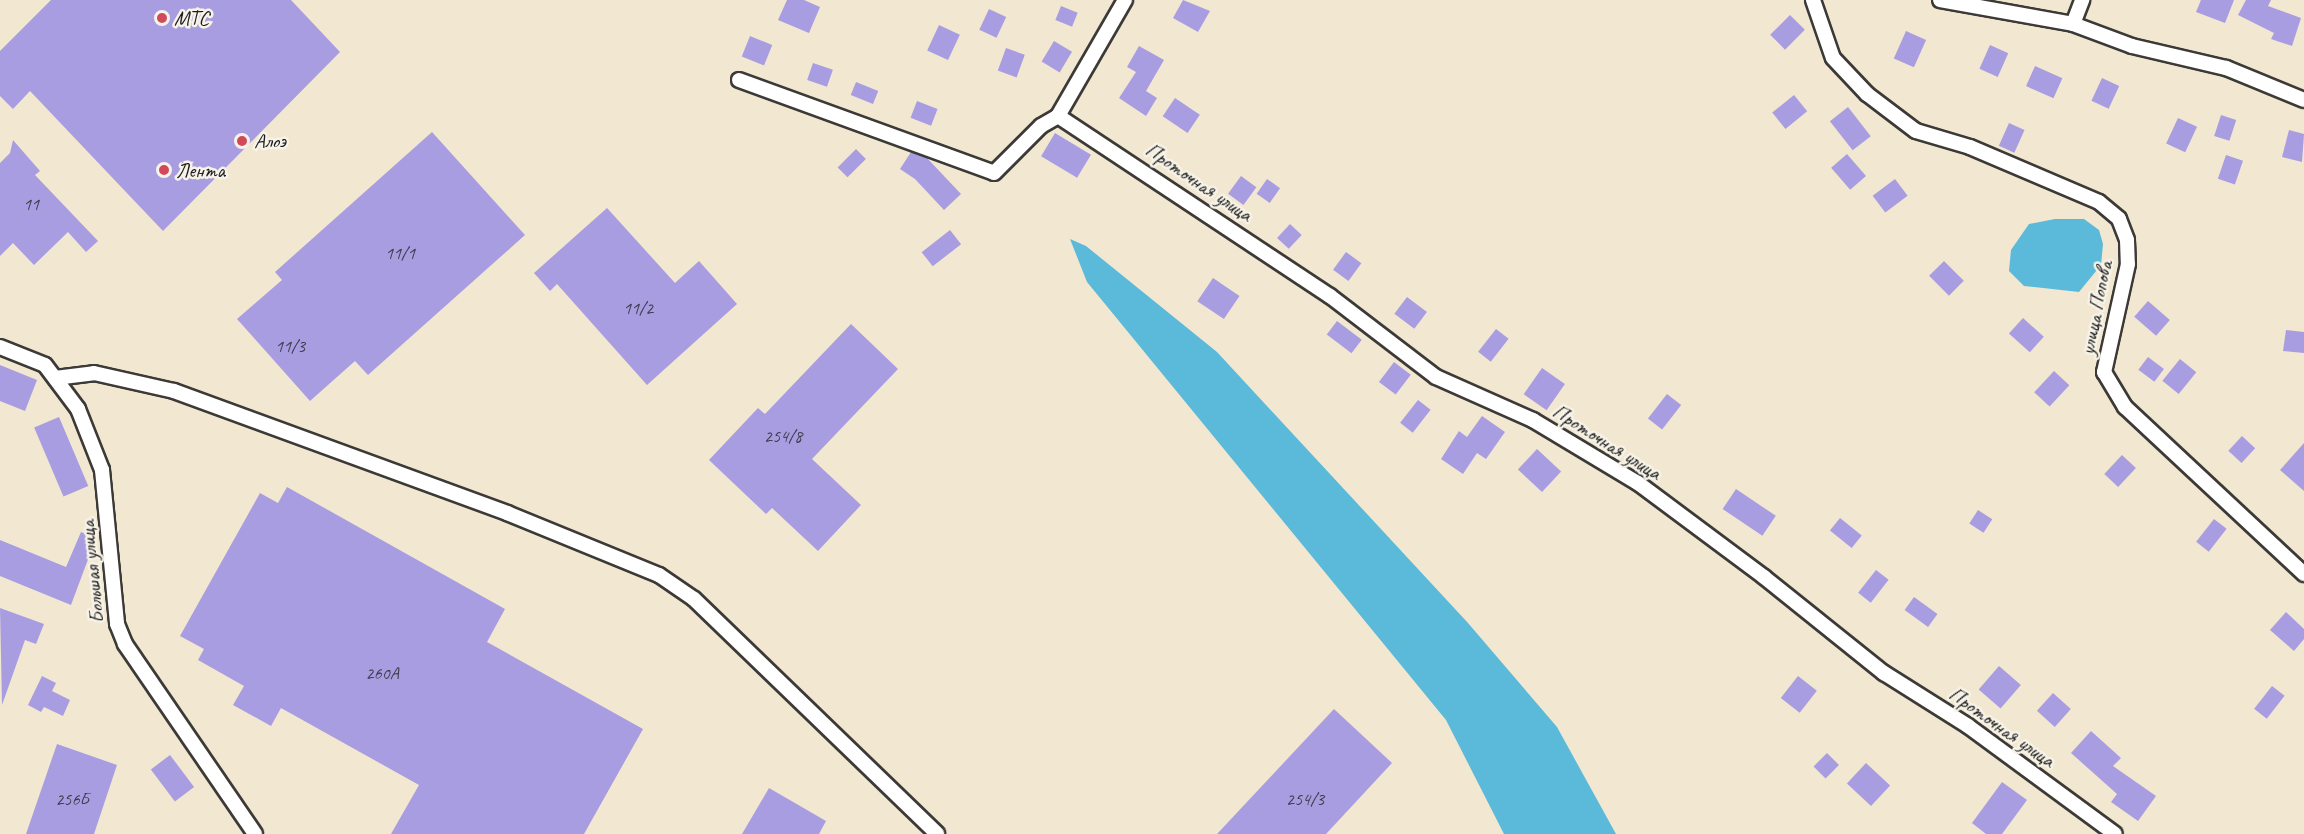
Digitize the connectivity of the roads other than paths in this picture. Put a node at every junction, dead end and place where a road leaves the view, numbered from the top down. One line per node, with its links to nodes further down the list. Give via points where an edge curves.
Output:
1 (1125, 0): 8 (street)
2 (1813, 0): 11 (street, улица Попова, via 1833,58 1867,93 1916,131 1970,147 2099,202 2119,219 2127,240 2128,264 2104,372 2125,407)
3 (1940, 0): 5 (street)
4 (2082, 0): 5 (street)
5 (2073, 24): 7 (street, via 2132,46 2226,68)
6 (739, 80): 8 (street, via 994,173 1041,126)
7 (2304, 100)
8 (1058, 116): 14 (street, Проточная улица, via 1330,296 1436,377 1533,420 1638,483 1764,577 1884,674 1968,726)
9 (0, 347): 10 (street, Большая улица, via 45,365)
10 (55, 378): 12 (street, Большая улица, via 78,409 102,470 117,624 125,644); 13 (street, via 94,373 174,391 507,513 659,575 694,599)
11 (2304, 574)
12 (255, 834)
13 (938, 834)
14 (2115, 834)

